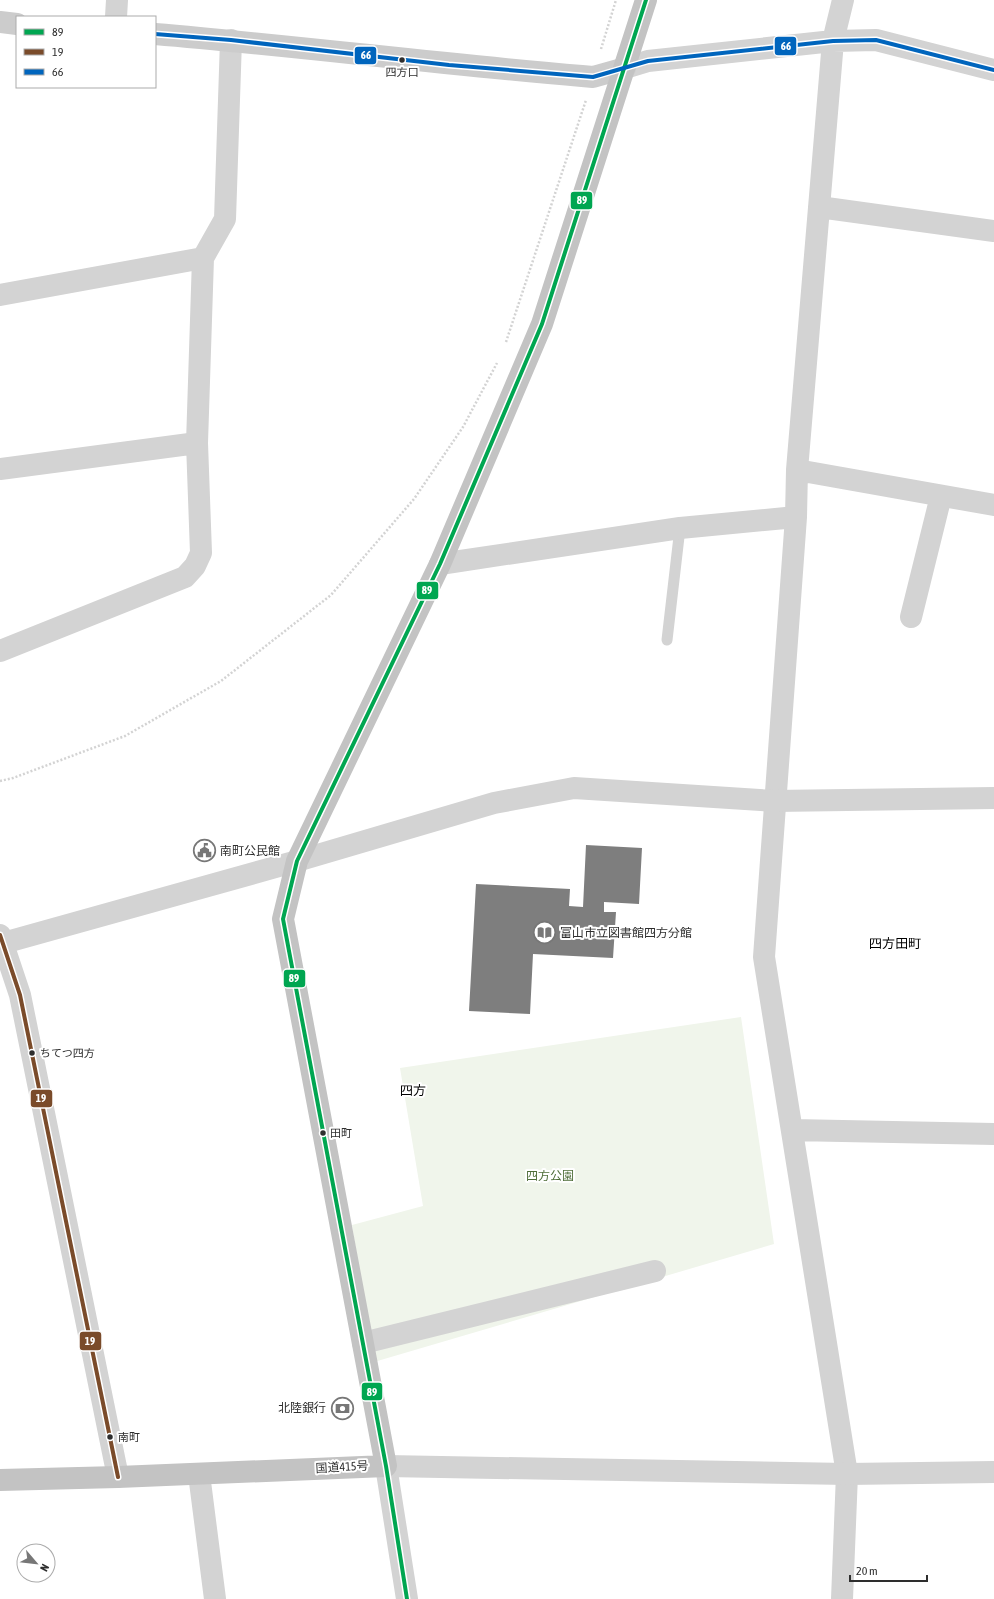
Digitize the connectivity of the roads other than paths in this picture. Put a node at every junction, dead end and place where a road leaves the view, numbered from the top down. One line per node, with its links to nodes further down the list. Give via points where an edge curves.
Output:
1 (118, 0): 4 (street)
2 (646, 0): 10 (highway, 国道415号)
3 (843, 0): 9 (street)
4 (116, 16)
5 (0, 22): 6 (main road)
6 (16, 24)
7 (156, 34): 8 (main road)
8 (231, 40): 10 (main road, via 449,65 592,77); 14 (street, via 226,219)
9 (833, 41): 10 (street, via 648,61); 11 (street, via 876,40); 12 (street)
10 (626, 68): 23 (highway, 国道415号, via 542,324)
11 (994, 70)
12 (819, 207): 13 (street); 18 (street)
13 (994, 231)
14 (203, 258): 15 (street); 16 (street)
15 (0, 295)
16 (197, 443): 17 (street); 26 (street, via 201,553 195,566 185,577)
17 (0, 469)
18 (797, 470): 19 (street); 21 (street)
19 (941, 496): 20 (street); 24 (street)
20 (994, 505)
21 (796, 517): 22 (street); 28 (street)
22 (680, 528): 23 (street); 25 (lane)
23 (440, 564): 29 (highway, 国道415号)
24 (911, 617)
25 (667, 640)
26 (0, 651)
27 (994, 798): 28 (street)
28 (774, 801): 29 (street, via 574,788 494,803); 31 (street, via 764,957)
29 (297, 861): 30 (street); 34 (highway, 国道415号, via 283,919)
30 (1, 940): 39 (street, via 20,995)
31 (792, 1130): 32 (street); 38 (street)
32 (994, 1134)
33 (655, 1271): 34 (street)
34 (363, 1342): 35 (highway, 国道415号)
35 (386, 1466): 37 (highway, 国道415号); 38 (street); 42 (street)
36 (994, 1472): 38 (street)
37 (199, 1474): 39 (highway, 国道415号); 41 (street)
38 (847, 1474): 43 (street)
39 (118, 1477): 40 (highway, 国道415号)
40 (0, 1480)
41 (215, 1599)
42 (407, 1599)
43 (842, 1599)

